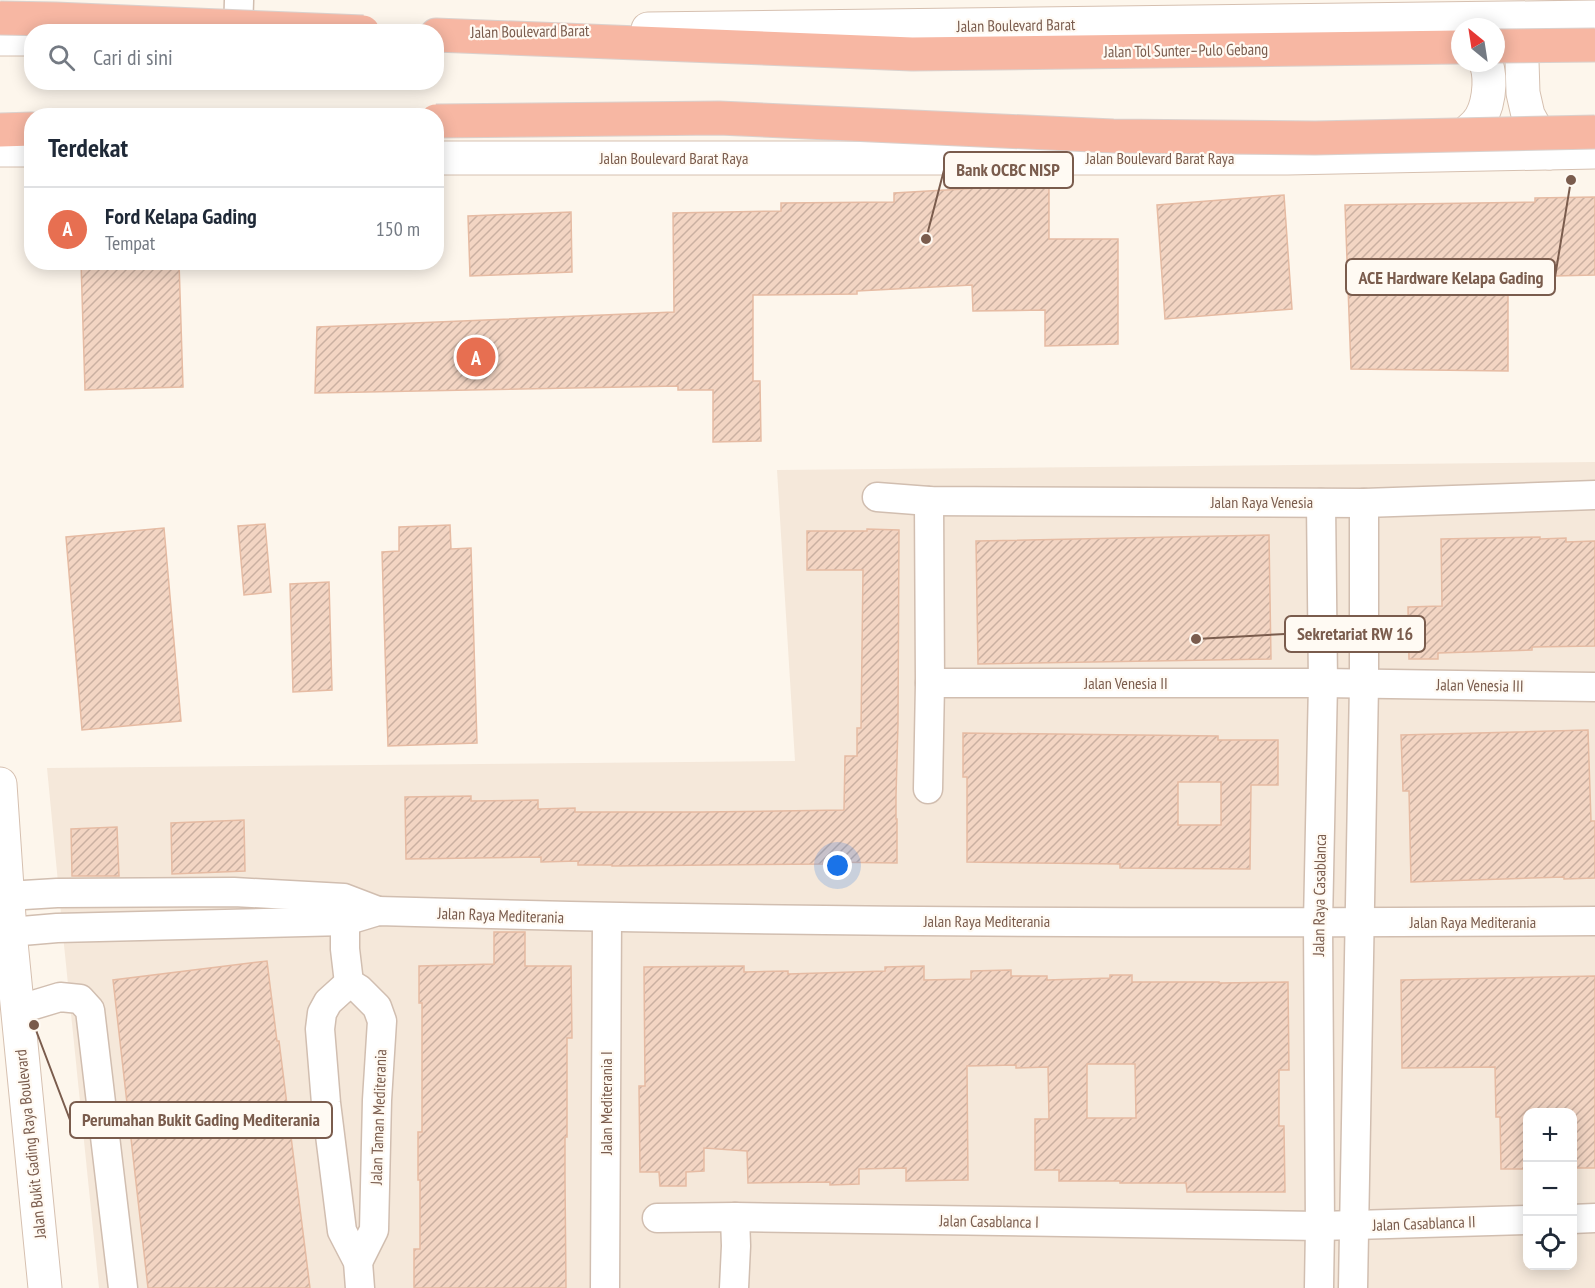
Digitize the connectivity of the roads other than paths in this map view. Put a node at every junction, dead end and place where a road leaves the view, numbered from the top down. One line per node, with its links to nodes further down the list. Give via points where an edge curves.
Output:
1 (239, 0): 6 (street)
2 (1595, 16): 3 (main road, Jalan Boulevard Barat)
3 (1545, 17): 7 (main road, Jalan Boulevard Barat); 24 (main road, via 1525,49 1522,71 1528,115)
4 (0, 18): 5 (highway, bridge)
5 (173, 24)
6 (238, 24)
7 (1505, 24)
8 (1451, 31): 10 (main road, Jalan Boulevard Barat)
9 (1451, 31): 11 (highway, Jalan Tol Sunter–Pulo Gebang, via 912,54)
10 (444, 33)
11 (444, 33)
12 (0, 39): 13 (main road)
13 (24, 39)
14 (1595, 45): 15 (highway, bridge)
15 (1505, 46)
16 (1488, 72): 25 (main road, via 1488,99 1478,122)
17 (444, 121): 20 (highway, bridge, via 719,118 1113,136 1267,138)
18 (24, 129): 19 (highway)
19 (0, 130)
20 (1595, 132)
21 (0, 150): 22 (main road)
22 (24, 150)
23 (1595, 152): 24 (main road, Jalan Boulevard Barat Raya)
24 (1549, 153): 25 (main road, Jalan Boulevard Barat Raya)
25 (1442, 154): 26 (main road, Jalan Boulevard Barat Raya, via 1288,158)
26 (444, 158)
27 (1595, 495): 31 (street, Jalan Raya Venesia)
28 (877, 497): 29 (street, Jalan Raya Venesia)
29 (928, 501): 30 (street, Jalan Raya Venesia); 32 (street)
30 (1321, 503): 31 (street, Jalan Raya Venesia); 33 (street, Jalan Raya Casablanca)
31 (1364, 503): 34 (street)
32 (930, 683): 33 (street, Jalan Venesia II); 37 (street)
33 (1323, 683): 34 (street, Jalan Venesia II); 43 (street, Jalan Raya Casablanca)
34 (1364, 684): 35 (street, Jalan Venesia III); 44 (street)
35 (1595, 687)
36 (0, 784): 39 (main road, Jalan Bukit Gading Raya Boulevard)
37 (928, 789)
38 (192, 893): 39 (street, Jalan Raya Mediterania); 40 (street, Jalan Raya Mediterania, via 234,892); 45 (street)
39 (7, 896): 46 (main road, Jalan Bukit Gading Raya Boulevard)
40 (345, 910): 41 (street, Jalan Raya Mediterania); 45 (street, Jalan Raya Mediterania); 47 (street)
41 (607, 918): 43 (street, Jalan Raya Mediterania); 59 (street, Jalan Mediterania I)
42 (1595, 921): 44 (street, Jalan Raya Mediterania)
43 (1318, 923): 44 (street, Jalan Raya Mediterania); 55 (street, Jalan Raya Casablanca)
44 (1359, 923): 54 (street)
45 (192, 924): 46 (street, Jalan Raya Mediterania)
46 (10, 932): 48 (main road, Jalan Bukit Gading Raya Boulevard)
47 (349, 983): 56 (street, Jalan Taman Mediterania, via 328,1002 320,1029 342,1231); 56 (street, Jalan Taman Mediterania, via 377,1007 382,1021 374,1230)
48 (17, 1010): 57 (main road, Jalan Bukit Gading Raya Boulevard); 58 (street, via 60,997 80,999 90,1010)
49 (735, 1217): 50 (street, Jalan Casablanca I); 55 (street, Jalan Casablanca I); 60 (street)
50 (657, 1218)
51 (1595, 1218): 52 (street)
52 (1577, 1219)
53 (1523, 1220): 54 (street, Jalan Casablanca II)
54 (1354, 1225): 55 (street, Jalan Casablanca II); 62 (street)
55 (1320, 1226): 61 (street, Jalan Raya Casablanca)
56 (359, 1275)
57 (45, 1288)
58 (123, 1288)
59 (605, 1288)
60 (734, 1288)
61 (1319, 1288)
62 (1353, 1288)

